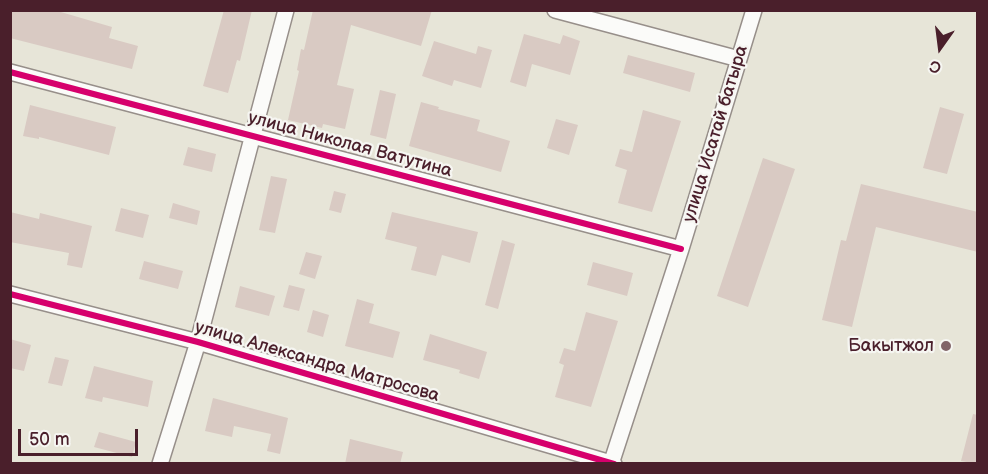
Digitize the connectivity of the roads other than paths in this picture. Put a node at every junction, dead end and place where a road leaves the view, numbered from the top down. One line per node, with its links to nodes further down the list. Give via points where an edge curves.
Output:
1 (286, 10): 6 (street)
2 (555, 10): 4 (street)
3 (754, 10): 4 (street, улица Исатай батыра)
4 (739, 59): 7 (street, улица Исатай батыра)
5 (10, 72): 6 (street, улица Николая Ватутина)
6 (254, 135): 7 (street, улица Николая Ватутина); 9 (street)
7 (681, 249): 10 (street, улица Исатай батыра)
8 (10, 294): 9 (street, улица Александра Матросова)
9 (198, 342): 10 (street, улица Александра Матросова); 11 (street)
10 (612, 463)
11 (160, 464)

